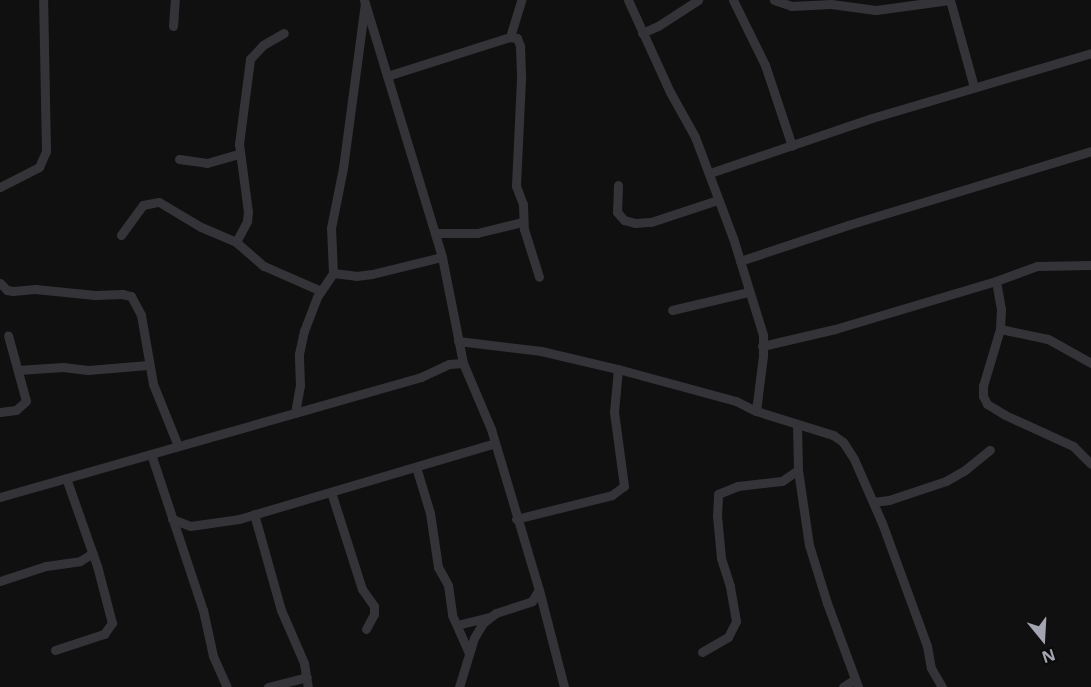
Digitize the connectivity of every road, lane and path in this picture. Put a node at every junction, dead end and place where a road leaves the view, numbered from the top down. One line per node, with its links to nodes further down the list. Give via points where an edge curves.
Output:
1 (43, 0): 24 (street, via 46,151 39,167)
2 (175, 0): 11 (street)
3 (521, 0): 14 (street)
4 (628, 0): 13 (street)
5 (698, 0): 13 (street)
6 (733, 0): 18 (street, via 765,65)
7 (774, 0): 10 (street, via 791,6)
8 (946, 0): 10 (street, via 892,9); 17 (street)
9 (364, 1): 16 (street); 33 (street, via 343,168 331,228)
10 (865, 4)
11 (173, 26)
12 (284, 33): 20 (street, via 263,45 250,59)
13 (642, 33): 22 (street)
14 (510, 37): 16 (street); 26 (street, via 517,38 520,46 516,181 523,204)
15 (1091, 52): 17 (street)
16 (387, 76): 27 (street)
17 (974, 87): 18 (street)
18 (792, 146): 22 (street)
19 (1091, 151): 31 (street)
20 (239, 154): 21 (street, via 207,163); 29 (street, via 248,212)
21 (179, 159)
22 (710, 173): 25 (street)
23 (618, 185): 25 (street, via 617,212 624,220 635,223 651,222)
24 (0, 187)
25 (718, 200): 31 (street)
26 (522, 222): 27 (street, via 477,233); 34 (street)
27 (435, 233): 30 (street)
28 (121, 235): 29 (street, via 143,205 159,202)
29 (236, 242): 37 (street, via 264,266)
30 (442, 257): 33 (street, via 372,274); 42 (street)
31 (740, 261): 38 (street)
32 (1091, 265): 35 (street, via 1037,266)
33 (333, 273): 37 (street)
34 (539, 277)
35 (996, 281): 40 (street); 43 (street, via 835,329)
36 (0, 284): 47 (street, via 13,291 35,289 131,297 141,315)
37 (321, 291): 52 (street, via 311,310 299,354 300,386)
38 (749, 292): 39 (street); 43 (street, via 763,335)
39 (672, 310)
40 (1000, 329): 45 (street, via 1048,339); 58 (street, via 982,391 987,404 1073,446)
41 (8, 335): 49 (street)
42 (459, 345): 44 (street); 46 (street); 48 (street, via 541,351)
43 (762, 346): 50 (street)
44 (463, 363): 46 (street); 54 (street)
45 (1091, 363)
46 (449, 364): 52 (street, via 421,377)
47 (148, 365): 49 (street); 55 (street)
48 (618, 369): 50 (street, via 736,401); 67 (street, via 614,412 624,486 612,495)
49 (18, 370): 51 (street, via 26,401 16,410)
50 (756, 411): 53 (street)
51 (0, 412)
52 (295, 412): 55 (street)
53 (797, 425): 60 (street); 64 (street, via 833,435 843,442)
54 (495, 443): 59 (street); 67 (street)
55 (178, 446): 57 (street)
56 (990, 450): 64 (street, via 946,481)
57 (151, 454): 61 (street); 66 (street)
58 (1091, 464)
59 (416, 467): 62 (street); 74 (street, via 430,513 438,567 448,585)
60 (798, 470): 77 (street, via 782,481 738,486 718,494 720,558 736,621 728,637); 80 (street, via 809,545)
61 (66, 478): 63 (street); 70 (street)
62 (331, 492): 65 (street); 75 (street, via 363,589 374,606)
63 (0, 497)
64 (873, 502): 86 (street, via 907,588 931,668)
65 (254, 514): 68 (street); 79 (street, via 280,610 304,663)
66 (172, 519): 68 (street); 69 (street)
67 (516, 519): 72 (street)
68 (190, 526): 69 (street)
69 (178, 539): 81 (street, via 203,610 213,656)
70 (93, 554): 71 (street, via 80,561 46,566); 76 (street, via 111,626 104,634)
71 (0, 581)
72 (539, 590): 73 (street, via 532,601); 84 (street)
73 (489, 617): 74 (street); 78 (street)
74 (457, 626): 78 (street)
75 (366, 629)
76 (55, 650)
77 (702, 652)
78 (469, 653): 83 (street)
79 (307, 682): 82 (street)
80 (857, 683): 85 (street)
81 (227, 687)
82 (268, 687)
83 (459, 687)
84 (564, 687)
85 (843, 687)
86 (942, 687)

